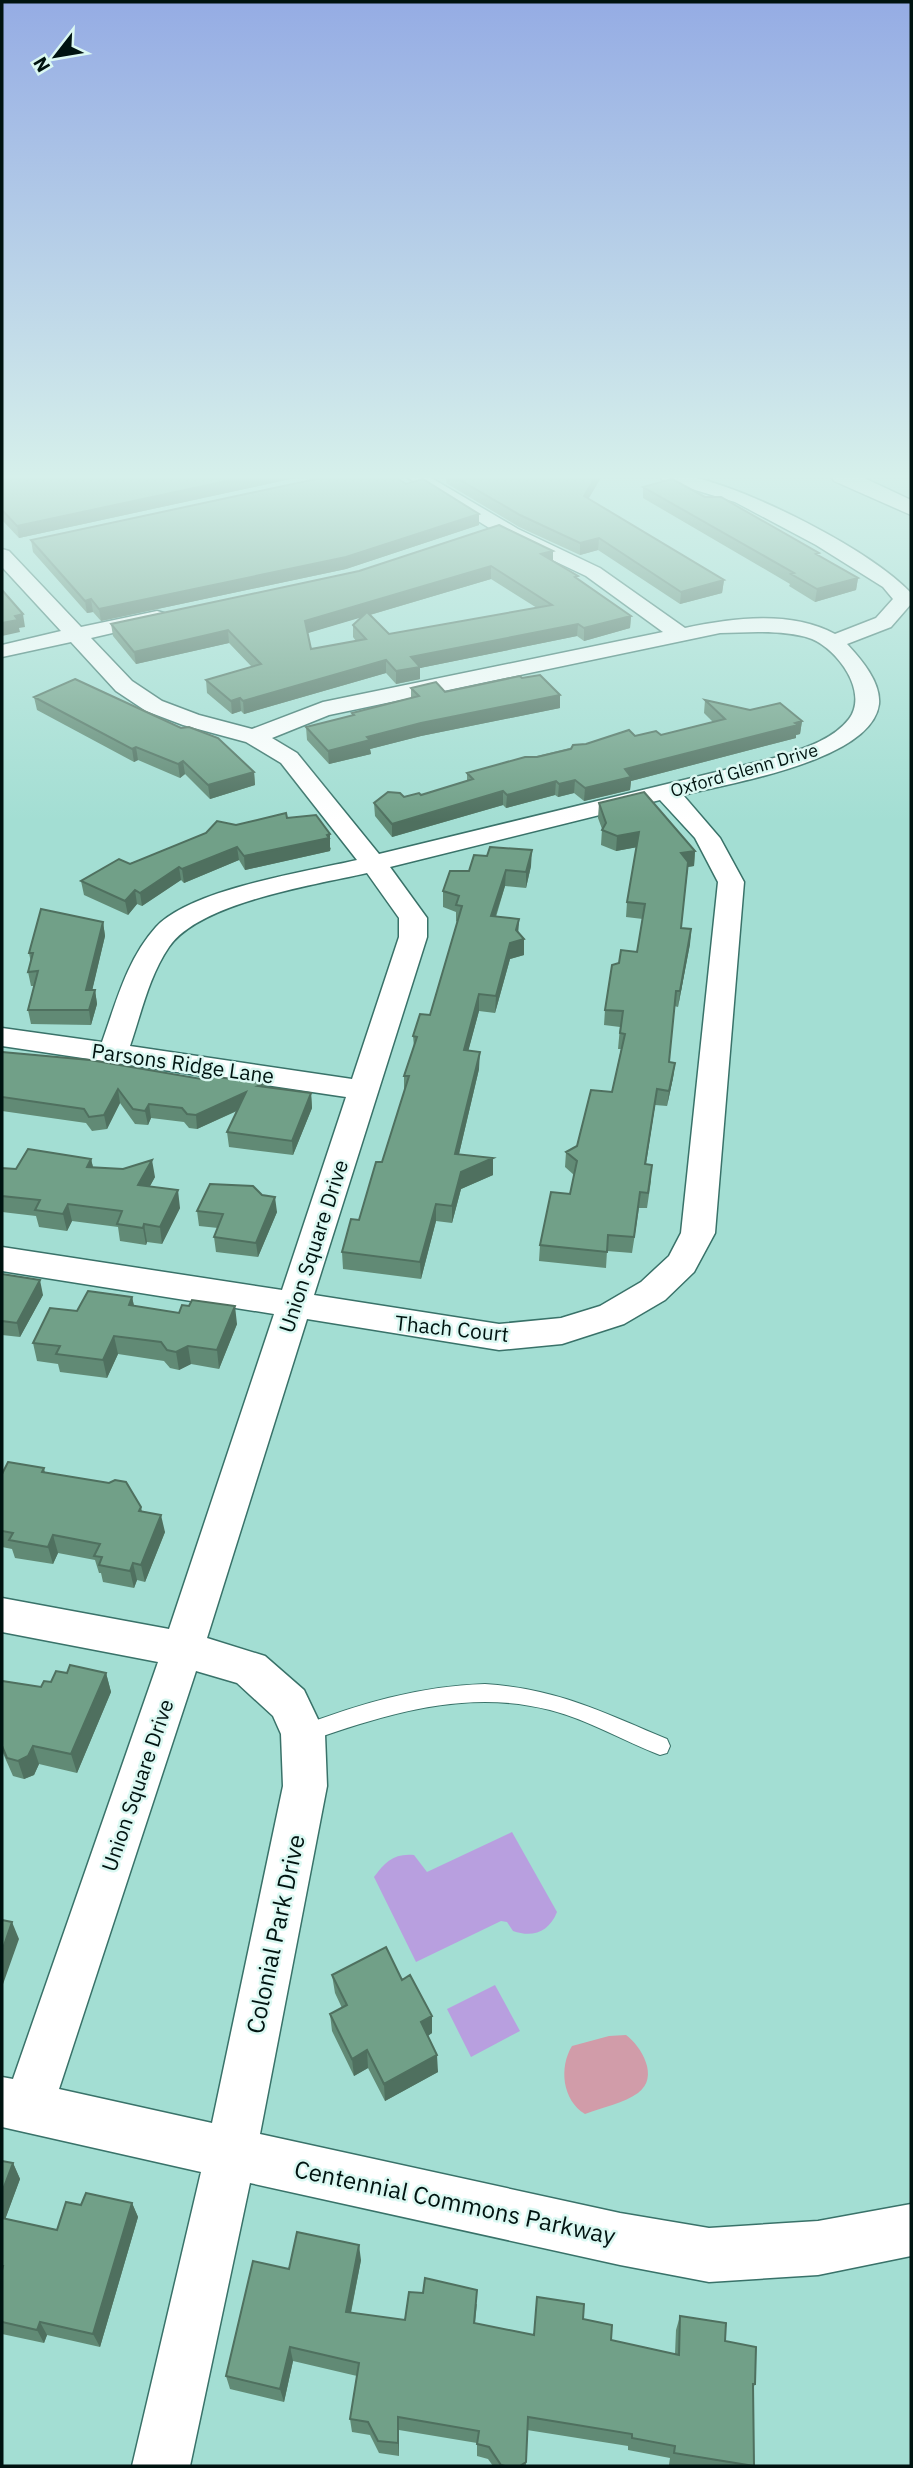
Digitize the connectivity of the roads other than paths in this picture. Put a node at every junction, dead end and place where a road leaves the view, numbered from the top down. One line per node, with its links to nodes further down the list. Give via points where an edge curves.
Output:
1 (39, 591): 5 (street, Union Square Drive)
2 (620, 591): 6 (street)
3 (898, 591): 7 (street, via 904,597 897,614 875,628)
4 (183, 612): 5 (street)
5 (75, 634): 8 (street); 9 (street, Union Square Drive, via 124,686 154,706)
6 (681, 635): 7 (street, via 720,626 769,624 821,635); 9 (street, via 323,709)
7 (832, 642): 10 (street, Oxford Glenn Drive, via 864,681 869,701 862,721 819,751)
8 (2, 650)
9 (254, 737): 11 (street, Union Square Drive, via 289,758)
10 (666, 792): 11 (street, Oxford Glenn Drive); 16 (street, Thach Court, via 701,826 719,852 731,882 698,1233 682,1264 653,1291 612,1315 562,1331 499,1337)
11 (374, 863): 13 (street, Oxford Glenn Drive, via 236,897 168,930 148,958); 14 (street, Union Square Drive, via 413,918 413,936)
12 (2, 1037): 13 (street, Parsons Ridge Lane)
13 (113, 1052): 14 (street, Parsons Ridge Lane)
14 (364, 1090): 16 (street, Union Square Drive)
15 (2, 1259): 16 (street, Thach Court)
16 (294, 1307): 18 (street, Union Square Drive)
17 (2, 1615): 18 (street, Colonial Park Drive)
18 (183, 1649): 19 (street, Colonial Park Drive, via 250,1669 289,1703); 21 (street, Union Square Drive)
19 (303, 1734): 20 (lane, via 432,1695 487,1693 549,1701); 22 (street, Colonial Park Drive, via 305,1786)
20 (660, 1746)
21 (15, 2105): 22 (street, Centennial Commons Parkway)
22 (231, 2153): 23 (street, Centennial Commons Parkway, via 709,2255 818,2248); 24 (street, Colonial Park Drive)
23 (911, 2230)
24 (161, 2466)

